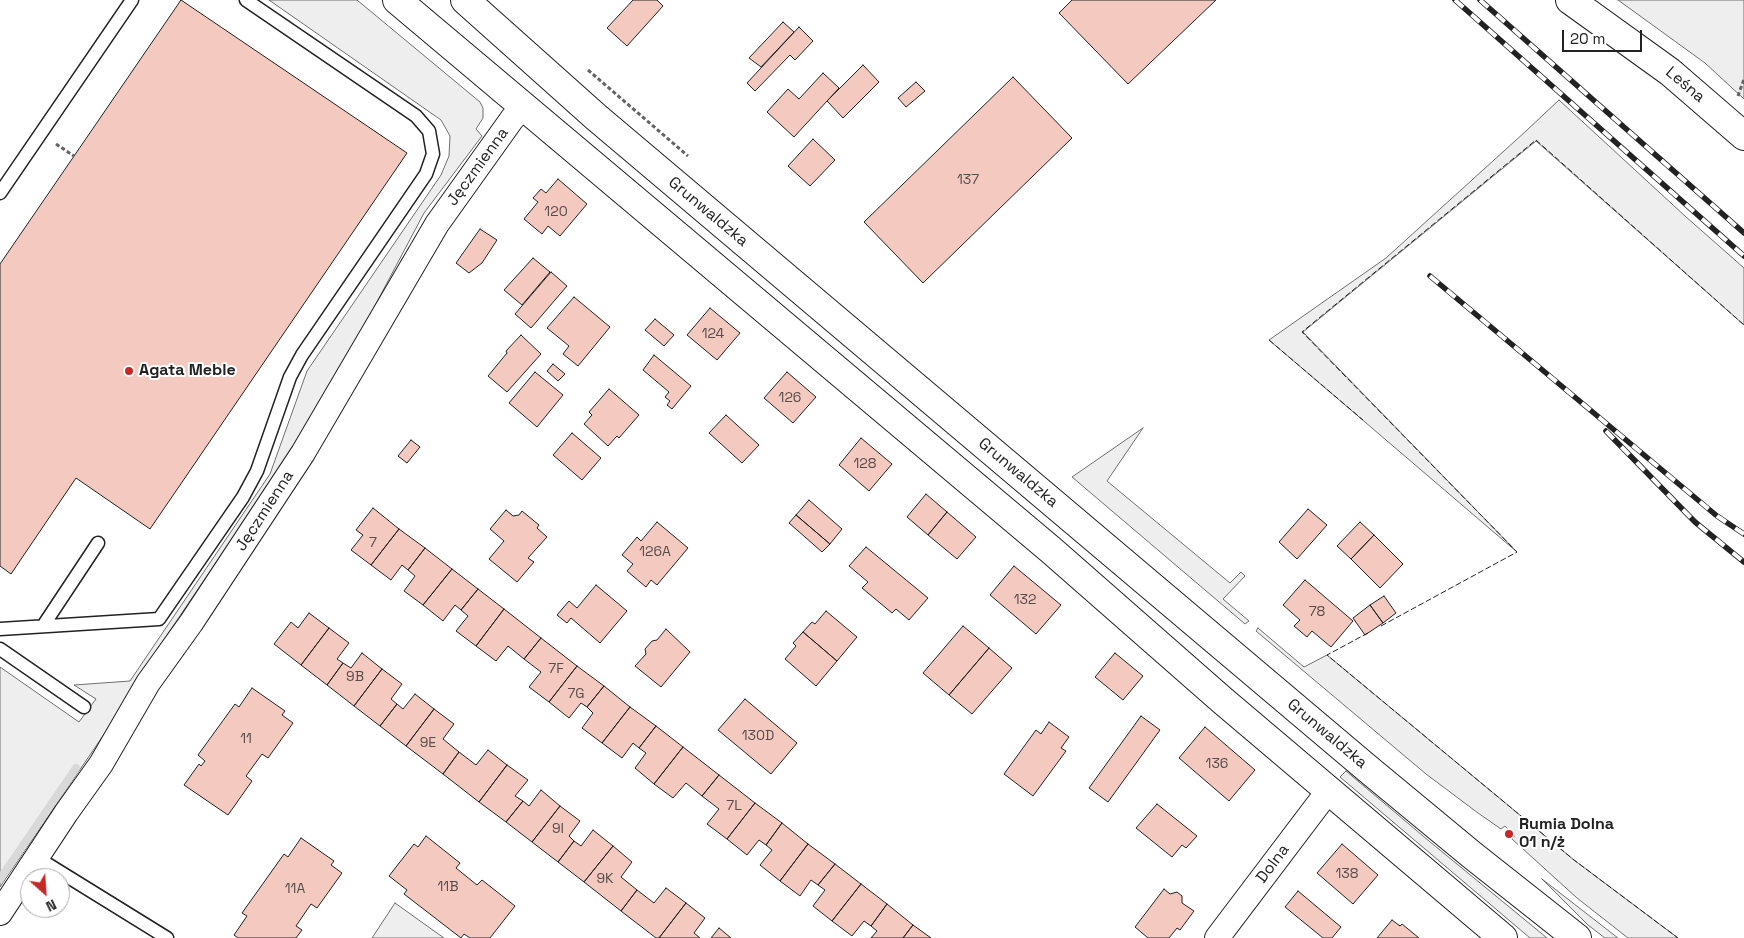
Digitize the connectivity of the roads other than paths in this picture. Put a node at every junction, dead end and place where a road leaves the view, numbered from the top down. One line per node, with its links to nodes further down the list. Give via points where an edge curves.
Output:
1 (132, 0): 8 (lane)
2 (246, 0): 10 (lane, via 416,116 429,131 433,154 426,174 298,362 258,471 159,619)
3 (397, 0): 6 (main road)
4 (465, 0): 20 (main road, Grunwaldzka, via 596,117 1368,769)
5 (1570, 0): 7 (main road, Leśna, via 1670,72)
6 (524, 106): 14 (main road, via 1051,550); 15 (street, Jęczmienna, via 437,224 303,453 148,683 101,764)
7 (1744, 136)
8 (0, 193)
9 (98, 543): 10 (lane)
10 (43, 626): 11 (lane)
11 (0, 629)
12 (0, 650): 13 (lane)
13 (84, 707)
14 (1329, 790): 18 (street, Dolna); 19 (main road)
15 (36, 857): 16 (street, Jęczmienna); 17 (lane)
16 (0, 913)
17 (167, 938)
18 (1217, 938)
19 (1503, 938)
20 (1577, 938)

